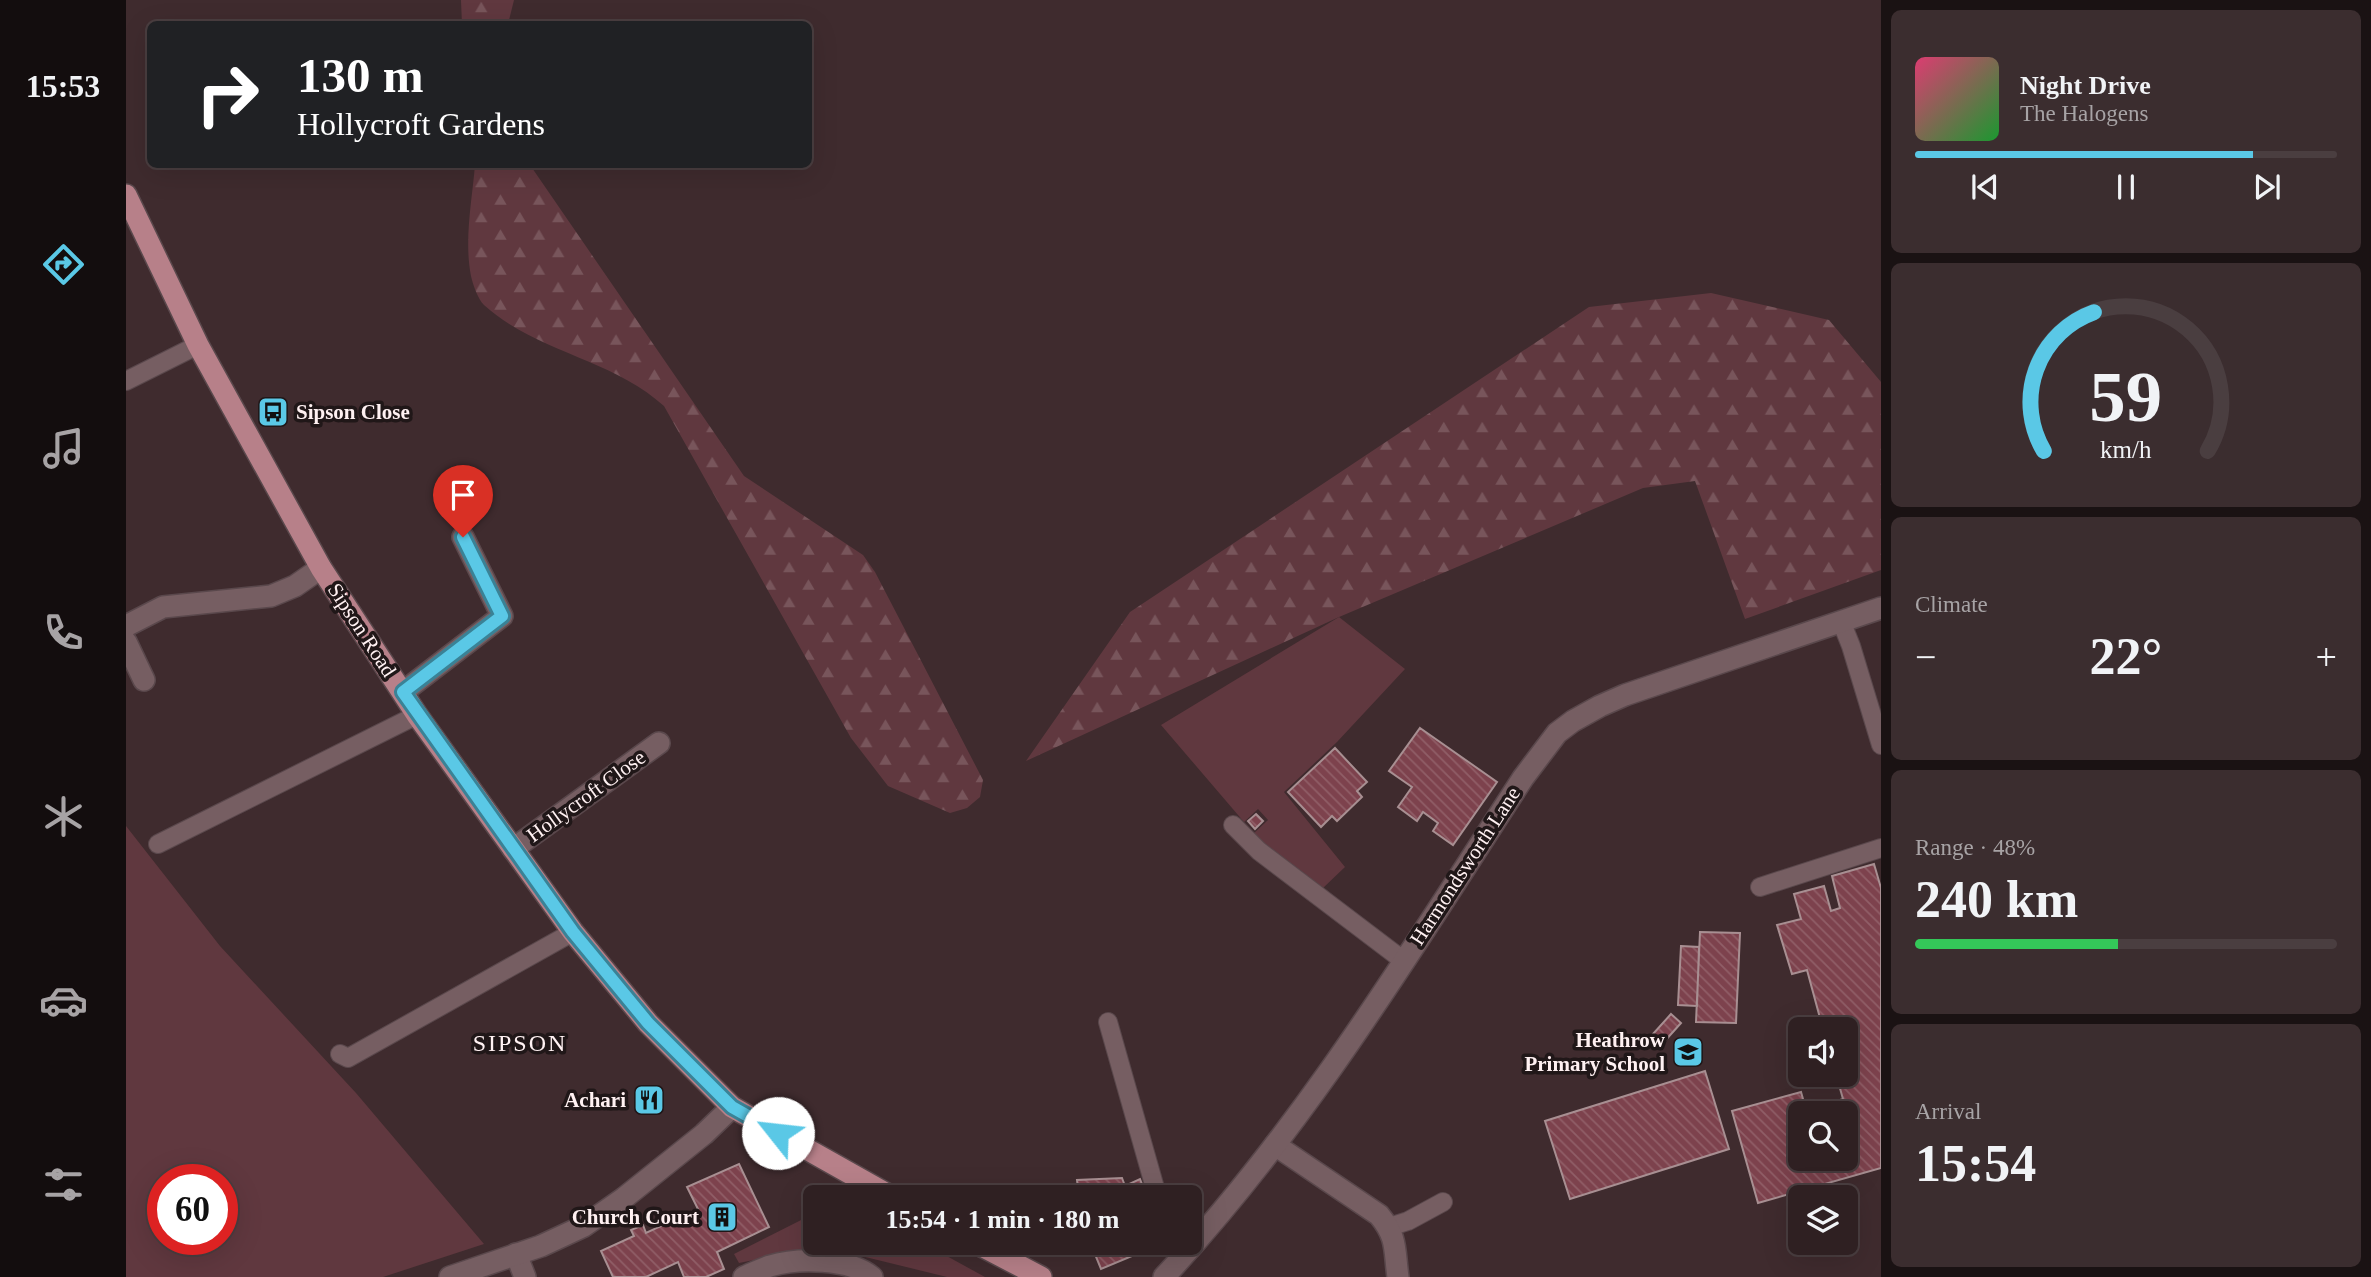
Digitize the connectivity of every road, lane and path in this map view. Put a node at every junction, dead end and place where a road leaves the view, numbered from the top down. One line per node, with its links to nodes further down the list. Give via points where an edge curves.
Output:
1 (126, 195): 2 (main road, Sipson Road)
2 (198, 345): 3 (lane); 5 (main road, Sipson Road)
3 (126, 382)
4 (463, 537): 11 (street, via 502,616)
5 (321, 568): 8 (street, via 271,596 163,607); 11 (main road, Sipson Road)
6 (1881, 608): 7 (street, Harmondsworth Lane)
7 (1841, 621): 14 (lane); 21 (street, Harmondsworth Lane, via 1625,695 1557,733)
8 (126, 626)
9 (126, 642): 10 (street)
10 (144, 680)
11 (403, 692): 12 (main road, Sipson Road)
12 (417, 715): 16 (lane); 17 (main road, Sipson Road)
13 (659, 743): 17 (street, Hollycroft Close)
14 (1881, 745)
15 (1233, 825): 21 (lane, via 1259,851)
16 (158, 844)
17 (513, 849): 20 (main road, Sipson Road)
18 (1881, 849): 19 (lane)
19 (1760, 887)
20 (573, 932): 23 (lane, via 348,1058); 24 (main road, Sipson Road, via 648,1023)
21 (1404, 961): 25 (street, Harmondsworth Lane)
22 (1108, 1022): 27 (lane)
23 (340, 1054)
24 (732, 1107): 26 (main road, Sipson Road); 31 (street, via 584,1226)
25 (1275, 1145): 29 (street, Harmondsworth Lane); 30 (street, via 1379,1215)
26 (871, 1185)
27 (1154, 1185)
28 (1443, 1202): 30 (lane)
29 (1202, 1224)
30 (1389, 1227): 40 (street, via 1396,1244)
31 (516, 1254): 34 (street); 35 (street)
32 (999, 1255): 38 (main road)
33 (1179, 1255): 39 (street, Harmondsworth Lane)
34 (450, 1277)
35 (525, 1277)
36 (744, 1277): 37 (street, via 771,1266 826,1261)
37 (872, 1277)
38 (1041, 1277)
39 (1164, 1277)
40 (1398, 1277)

